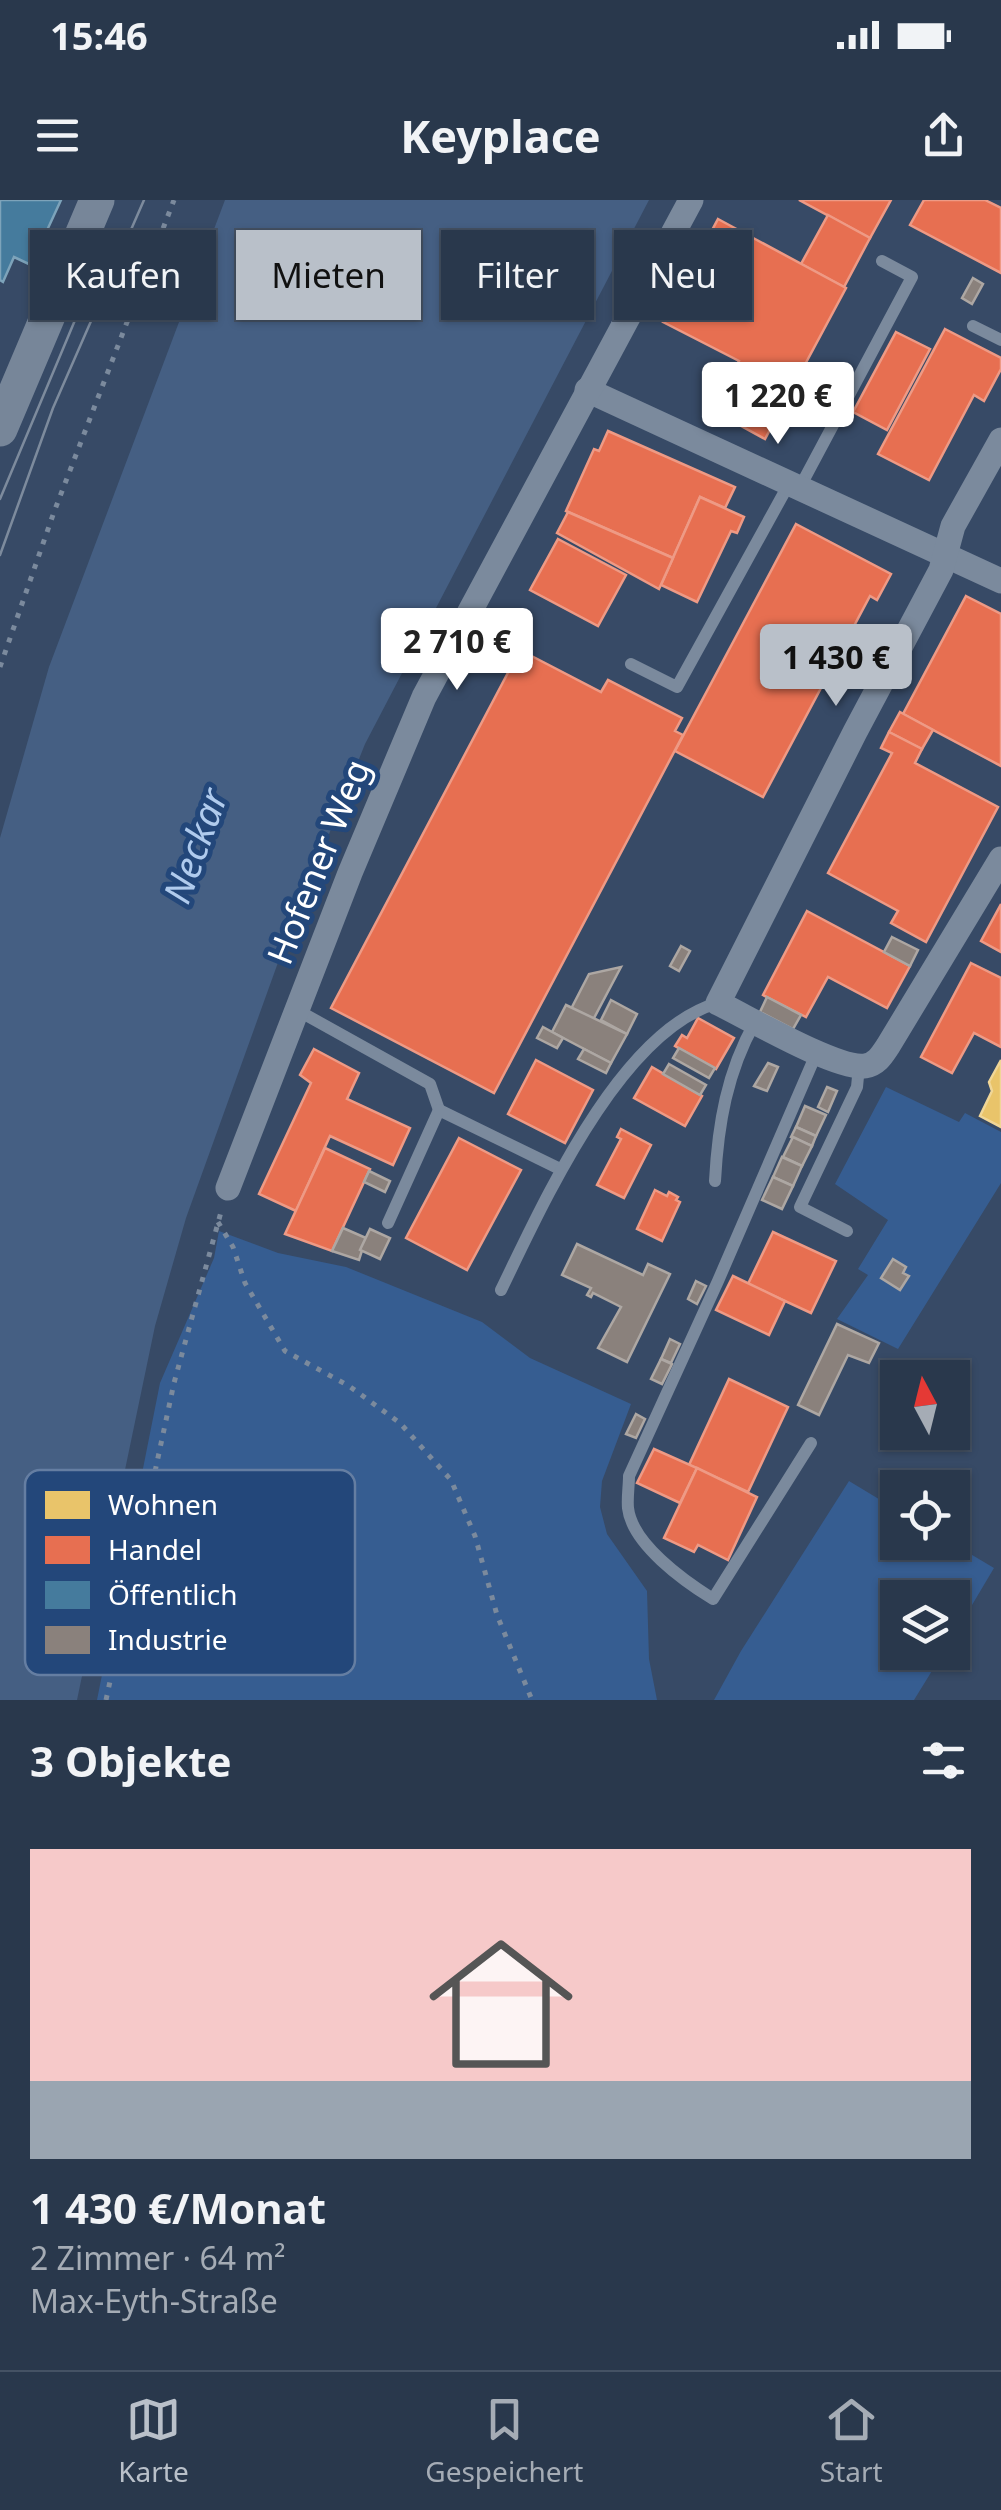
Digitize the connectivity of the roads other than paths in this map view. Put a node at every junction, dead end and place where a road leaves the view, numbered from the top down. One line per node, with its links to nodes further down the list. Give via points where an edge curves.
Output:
1 (97, 200): 7 (main road)
2 (691, 200): 6 (street, Hofener Weg)
3 (882, 261): 9 (lane, via 912,277)
4 (974, 326): 5 (lane)
5 (1001, 340)
6 (586, 390): 9 (street); 15 (street, Hofener Weg, via 424,697)
7 (0, 429)
8 (1001, 440): 10 (street, via 953,526)
9 (795, 484): 10 (street); 12 (lane, via 677,687)
10 (946, 556): 11 (street); 14 (street)
11 (999, 576)
12 (631, 664)
13 (1001, 859): 18 (street, via 888,1046 878,1060)
14 (718, 1003): 16 (street); 20 (lane, via 692,1010 636,1060)
15 (297, 1010): 19 (lane, via 430,1084); 22 (street, Hofener Weg)
16 (755, 1022): 17 (street); 21 (lane, via 724,1101)
17 (817, 1052): 18 (street); 26 (lane, via 629,1476 628,1511 650,1549 713,1599)
18 (859, 1066): 24 (lane, via 857,1087 800,1207)
19 (439, 1110): 20 (lane); 23 (lane)
20 (560, 1169): 25 (lane)
21 (715, 1181)
22 (228, 1188)
23 (388, 1224)
24 (847, 1231)
25 (501, 1290)
26 (810, 1443)

